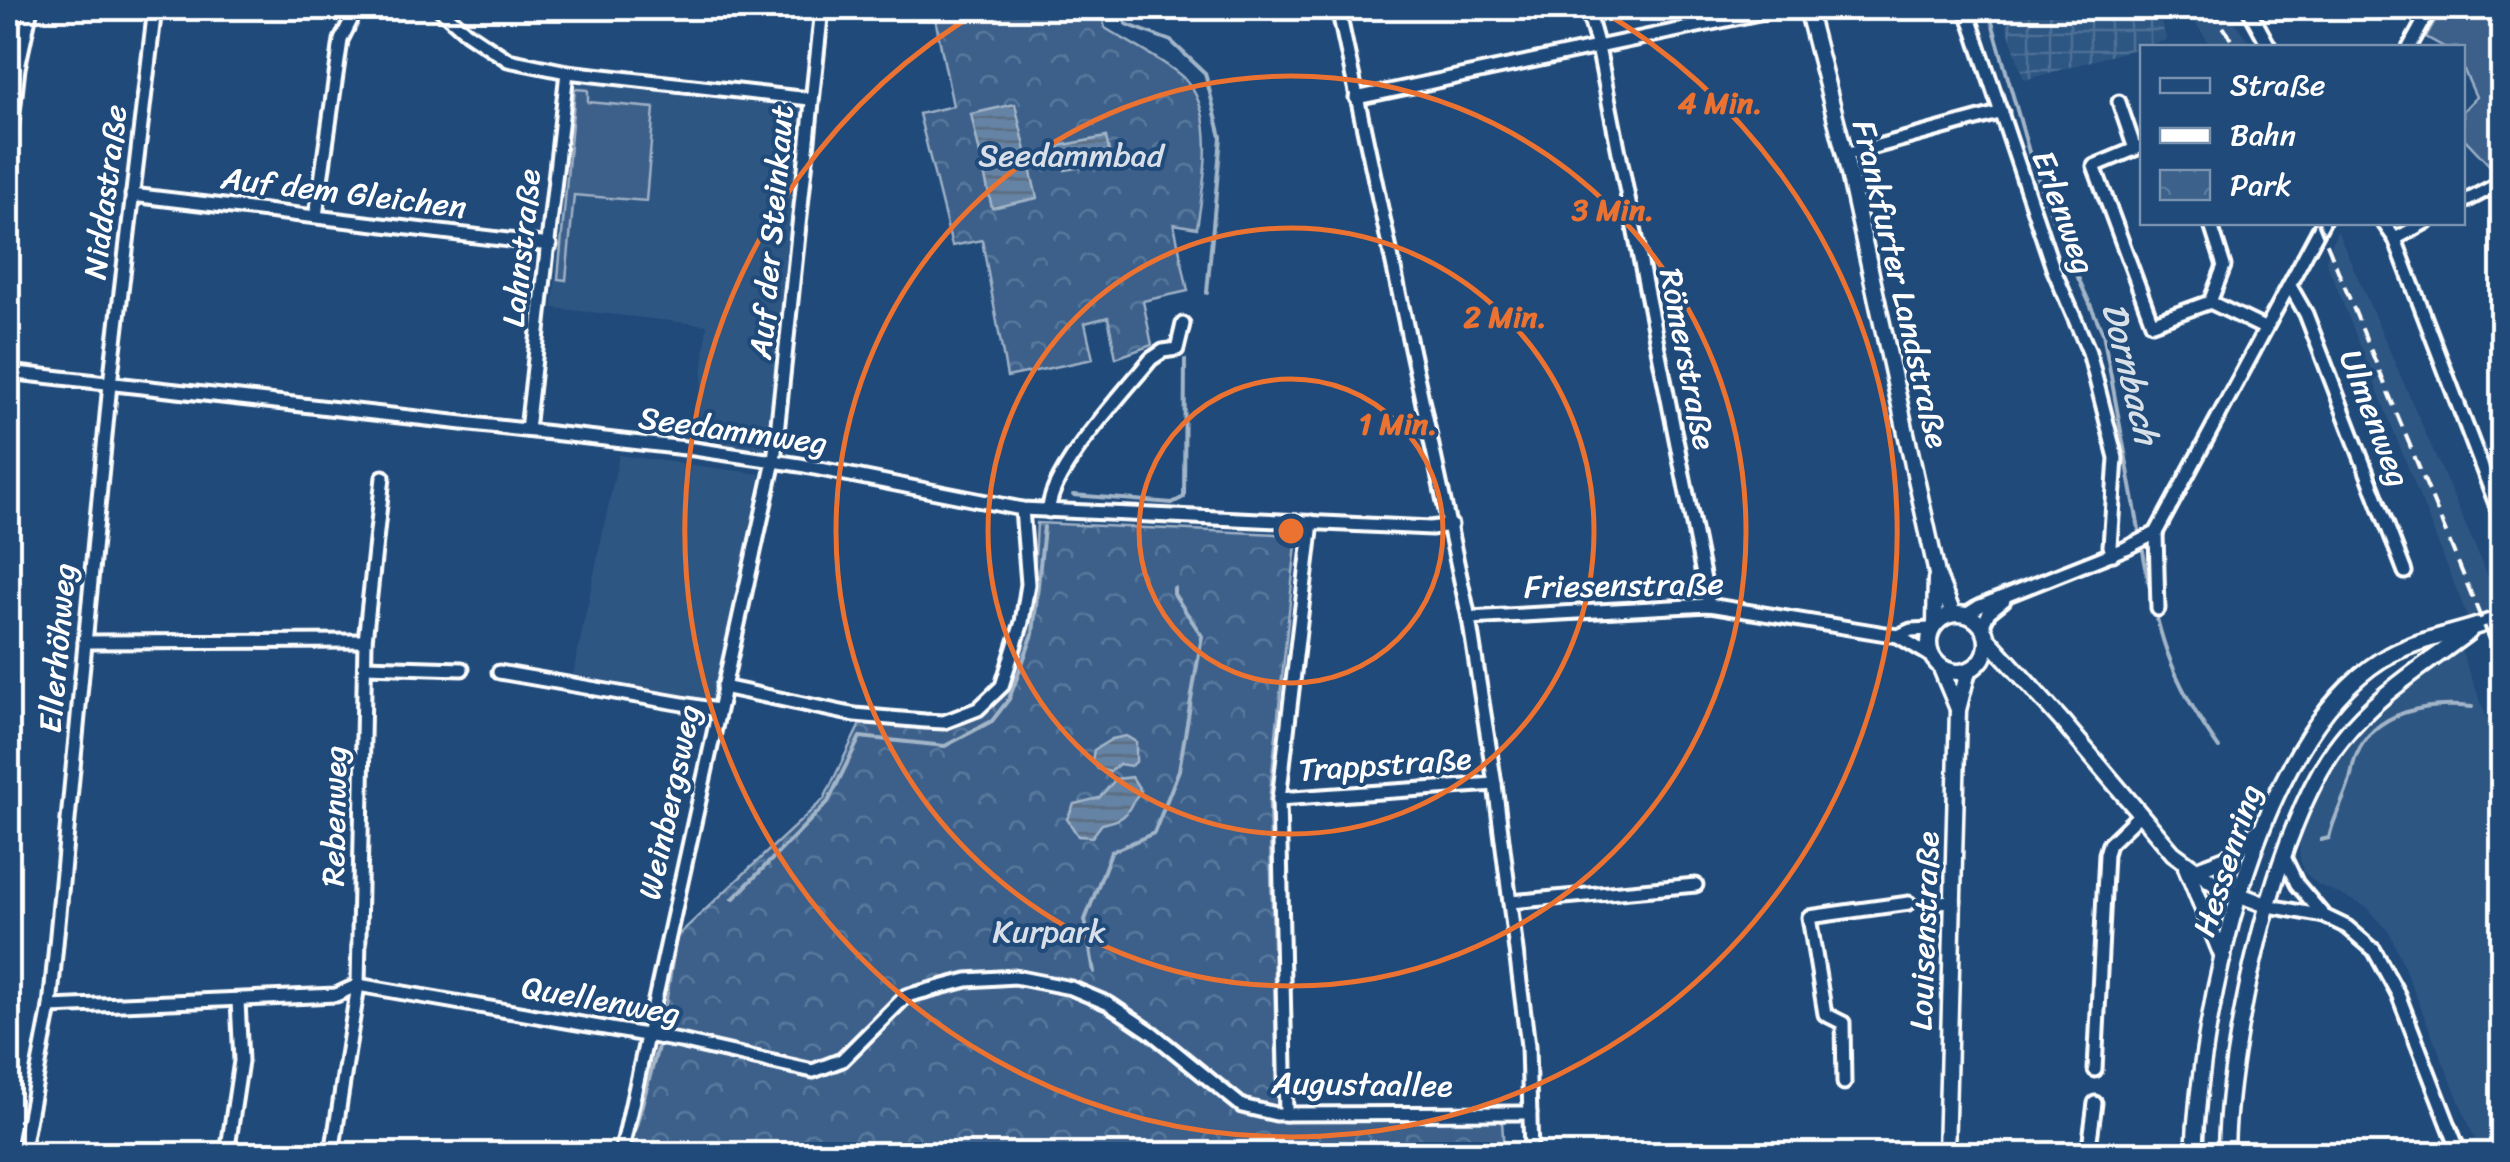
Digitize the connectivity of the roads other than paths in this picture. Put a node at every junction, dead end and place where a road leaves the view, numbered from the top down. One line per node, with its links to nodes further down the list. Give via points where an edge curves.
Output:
1 (31, 8): 23 (street)
2 (155, 8): 25 (street, Niddastraße)
3 (357, 8): 27 (street, via 341,40)
4 (439, 8): 16 (street, via 508,60)
5 (822, 8): 18 (street, Auf der Steinkaut)
6 (1338, 8): 17 (street)
7 (1587, 8): 15 (street, Römerstraße)
8 (1783, 8): 15 (street)
9 (1807, 8): 22 (street, Frankfurter Landstraße)
10 (1966, 8): 20 (street, Erlenweg)
11 (2248, 8): 13 (street)
12 (2431, 8): 14 (street)
13 (2268, 45)
14 (2411, 45)
15 (1598, 47): 17 (street); 53 (street, Römerstraße)
16 (567, 72): 18 (street); 33 (street, Lahnstraße)
17 (1356, 98): 47 (street)
18 (810, 99): 41 (street, Auf der Steinkaut)
19 (2119, 102): 21 (street)
20 (2002, 112): 22 (street); 49 (street, Erlenweg, via 2053,268 2089,352 2116,458)
21 (2139, 148): 35 (street, via 2094,166 2152,323)
22 (1846, 155): 51 (street, Frankfurter Landstraße)
23 (8, 158)
24 (2502, 182): 26 (street)
25 (132, 195): 27 (street, Auf dem Gleichen); 39 (street, Niddastraße)
26 (2465, 201)
27 (316, 216): 33 (street, Auf dem Gleichen)
28 (2211, 225): 35 (street, via 2224,266)
29 (2321, 225): 34 (street)
30 (2386, 225): 32 (street)
31 (2421, 225): 32 (street)
32 (2395, 239): 45 (street)
33 (550, 245): 40 (street, Lahnstraße)
34 (2290, 286): 37 (street); 50 (street, Ulmenweg)
35 (2210, 302): 37 (street)
36 (1183, 324): 44 (street, via 1177,349 1151,359 1080,448 1048,499)
37 (2264, 328): 48 (street)
38 (8, 372): 39 (street, Seedammweg)
39 (110, 384): 40 (street, Seedammweg); 63 (street, Ellerhöhweg)
40 (528, 430): 41 (street, Seedammweg)
41 (774, 461): 43 (street, Seedammweg); 71 (street, Weinbergsweg)
42 (383, 478): 62 (street, Rebenweg)
43 (1022, 509): 44 (street, Seedammweg); 71 (street, via 1028,584 1022,622 1002,686 978,709 944,722 855,715)
44 (1049, 511): 46 (street, Seedammweg)
45 (2502, 520)
46 (1312, 522): 47 (street, Seedammweg); 75 (street)
47 (1451, 526): 57 (street)
48 (2153, 535): 49 (street); 54 (street)
49 (2113, 554): 52 (street)
50 (2405, 572)
51 (1937, 574): 55 (street, Frankfurter Landstraße); 58 (street, Frankfurter Landstraße)
52 (2011, 594): 55 (street); 60 (street, via 1989,612)
53 (1708, 605): 57 (street, Friesenstraße); 61 (street, Friesenstraße)
54 (2158, 610)
55 (1960, 614): 58 (street); 60 (street)
56 (2502, 617): 59 (street)
57 (1469, 618): 74 (street)
58 (1933, 627): 61 (street, Friesenstraße); 65 (street, via 1928,638)
59 (2474, 629): 77 (street, Hessenring, via 2404,648 2368,670 2296,758); 78 (street, Hessenring, via 2396,684 2340,741 2315,782)
60 (1984, 633): 64 (street); 70 (street)
61 (1898, 636): 65 (street, Friesenstraße)
62 (365, 641): 63 (street); 66 (street, Rebenweg)
63 (84, 642): 92 (street, Ellerhöhweg)
64 (1983, 658): 68 (street); 70 (street)
65 (1935, 661): 68 (street, via 1948,671); 73 (street, Louisenstraße)
66 (365, 666): 67 (street); 89 (street, Rebenweg)
67 (462, 669)
68 (1968, 670): 73 (street, Louisenstraße)
69 (499, 672): 72 (street)
70 (2019, 674): 76 (street)
71 (723, 687): 72 (street, Weinbergsweg)
72 (717, 710): 93 (street, Weinbergsweg)
73 (1958, 710): 82 (street, Louisenstraße)
74 (1495, 784): 75 (street, Trappstraße); 83 (street)
75 (1278, 799): 98 (street)
76 (2138, 816): 79 (street); 94 (street, via 2106,854)
77 (2262, 826): 79 (street, via 2226,858); 81 (street, Hessenring)
78 (2285, 859): 86 (street, Hessenring); 87 (street, Hessenring)
79 (2188, 866): 81 (street); 88 (street)
80 (1696, 884): 83 (street)
81 (2240, 896): 86 (street); 88 (street, Hessenring)
82 (1954, 901): 84 (street); 107 (street, Louisenstraße)
83 (1510, 902): 97 (street)
84 (1937, 902)
85 (1909, 903): 95 (street, via 1810,916 1825,1014 1843,1023)
86 (2269, 906): 87 (street); 101 (street, Hessenring, via 2239,1028)
87 (2324, 916): 109 (street, via 2347,926 2382,962)
88 (2224, 959): 100 (street, Hessenring, via 2204,1051)
89 (358, 985): 90 (street, Quellenweg, via 336,995); 93 (street, Quellenweg); 104 (street, Rebenweg)
90 (238, 1001): 92 (street, Quellenweg); 103 (street, via 241,1061)
91 (1109, 1004): 93 (street, Quellenweg, via 1015,977 967,980 906,996 842,1060 813,1071); 98 (street, Augustaallee, via 1242,1106)
92 (50, 1008): 102 (street, Ellerhöhweg)
93 (647, 1036): 105 (street, Weinbergsweg)
94 (2096, 1070)
95 (1844, 1083)
96 (2095, 1104): 108 (street)
97 (1530, 1113): 98 (street, Augustaallee); 106 (street)
98 (1286, 1114)
99 (8, 1147): 102 (street)
100 (2194, 1150): 101 (street, via 2215,1140)
101 (2226, 1150)
102 (22, 1152)
103 (227, 1154)
104 (332, 1154)
105 (620, 1154)
106 (1532, 1154)
107 (1946, 1154)
108 (2088, 1154)
109 (2460, 1154)

